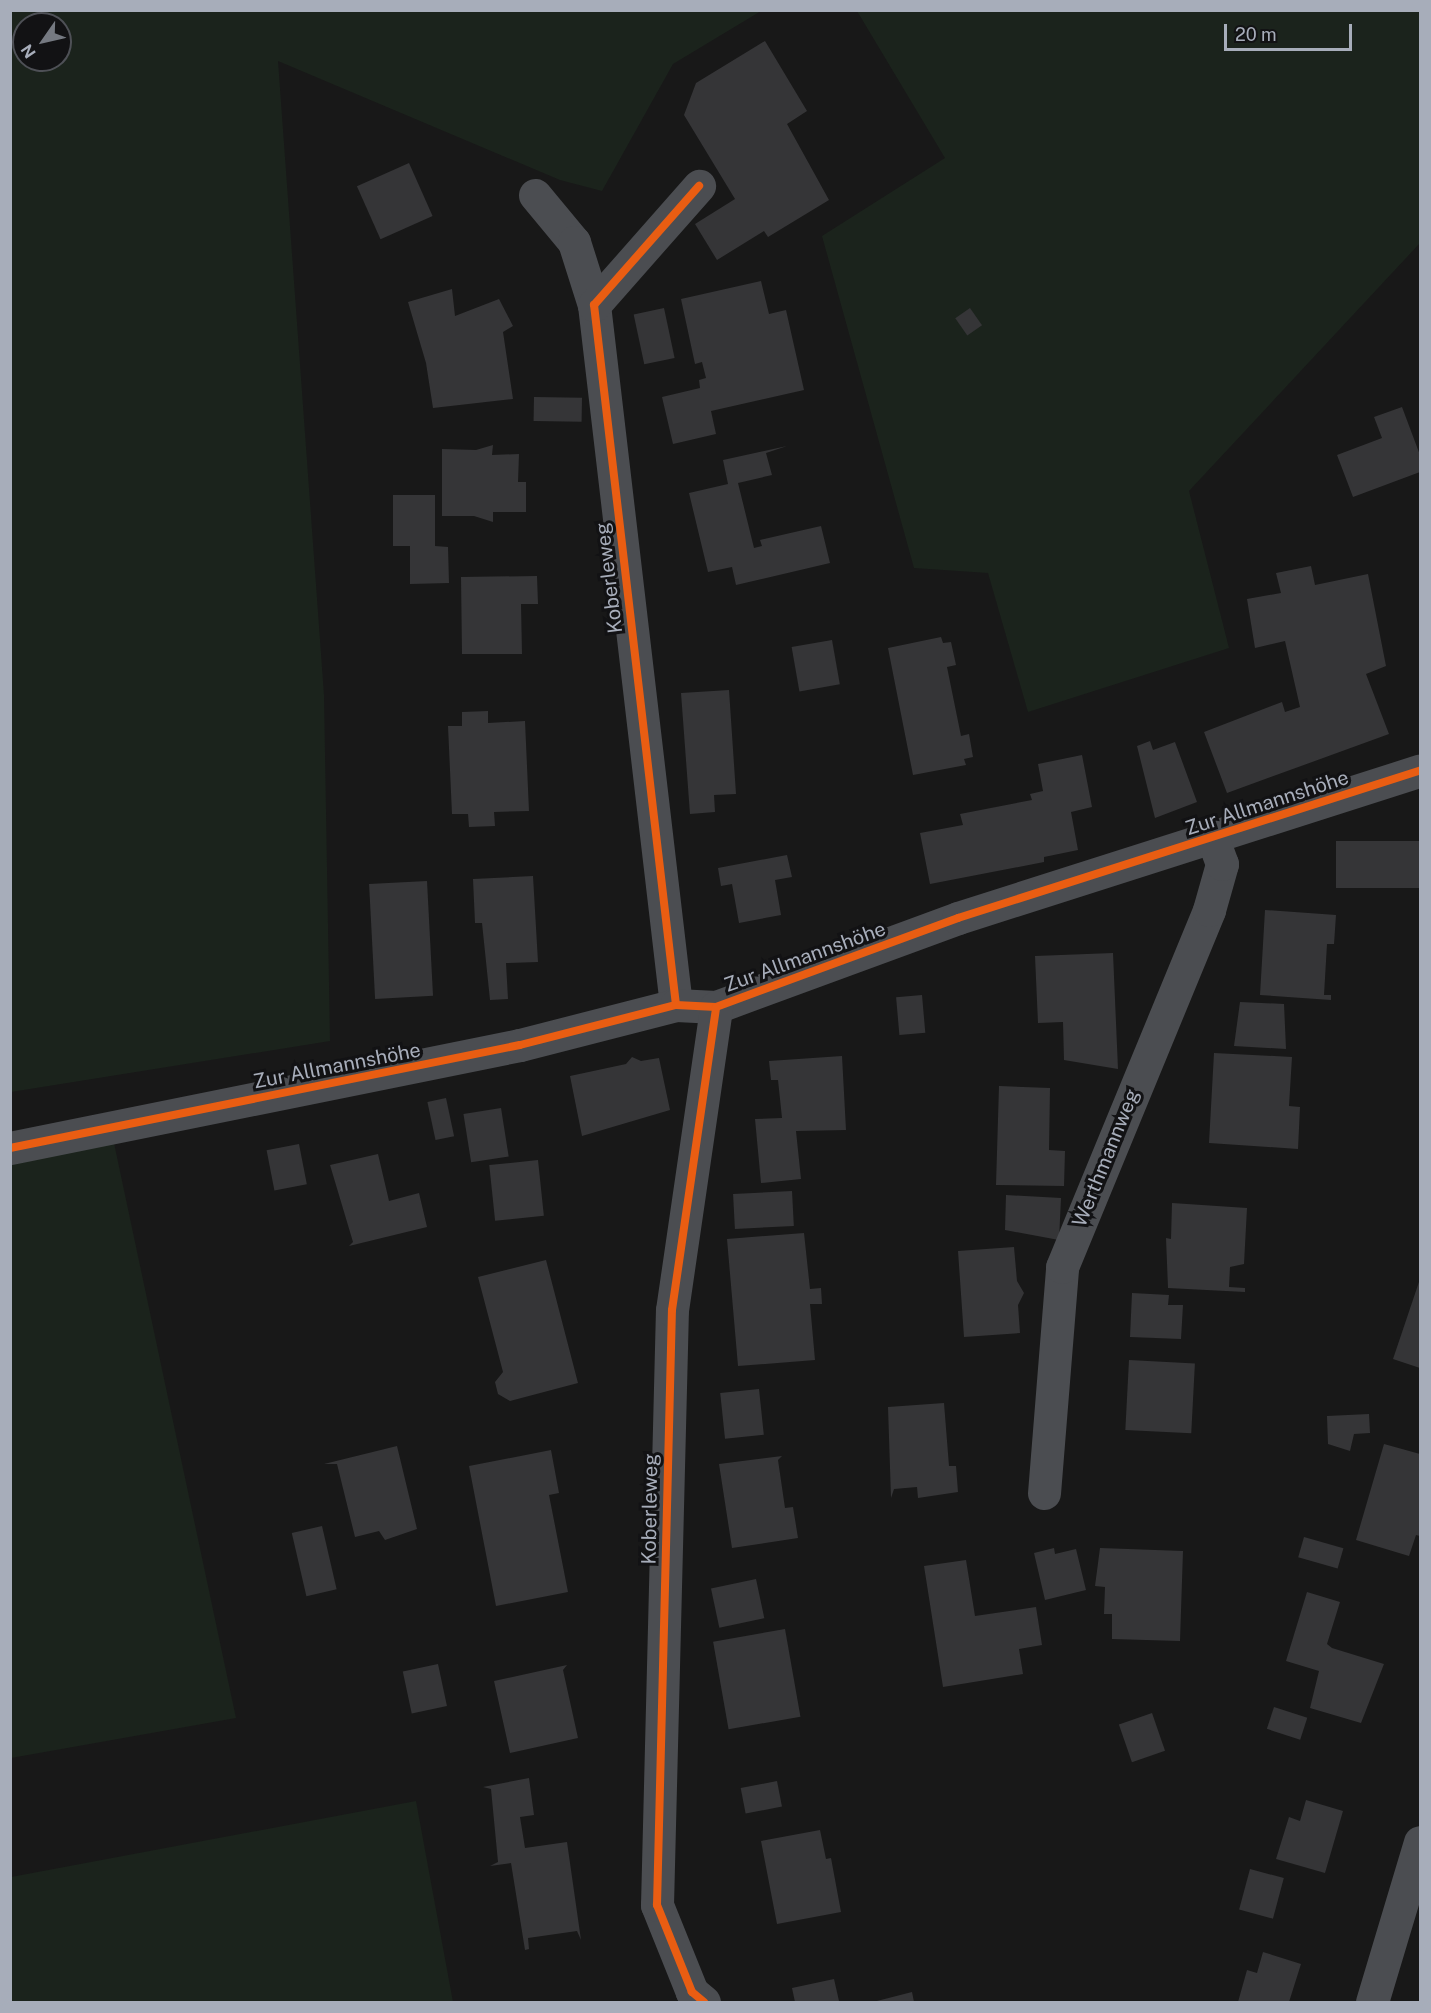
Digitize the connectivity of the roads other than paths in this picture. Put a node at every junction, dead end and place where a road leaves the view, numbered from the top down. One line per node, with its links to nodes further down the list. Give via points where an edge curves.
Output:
1 (699, 186): 3 (street)
2 (535, 195): 3 (street, Koberleweg, via 574,242)
3 (594, 305): 6 (street, Koberleweg)
4 (1420, 771): 5 (street, Zur Allmannshöhe)
5 (1213, 838): 7 (street, Zur Allmannshöhe, via 958,918); 9 (street, Werthmannweg, via 1222,864 1209,910 1062,1267)
6 (676, 1005): 7 (street, Zur Allmannshöhe); 8 (street, Zur Allmannshöhe, via 520,1046)
7 (716, 1007): 11 (street, Koberleweg, via 672,1310 657,1905 692,1992)
8 (10, 1148)
9 (1044, 1493)
10 (1420, 1842): 12 (street)
11 (704, 2002)
12 (1372, 2002)

